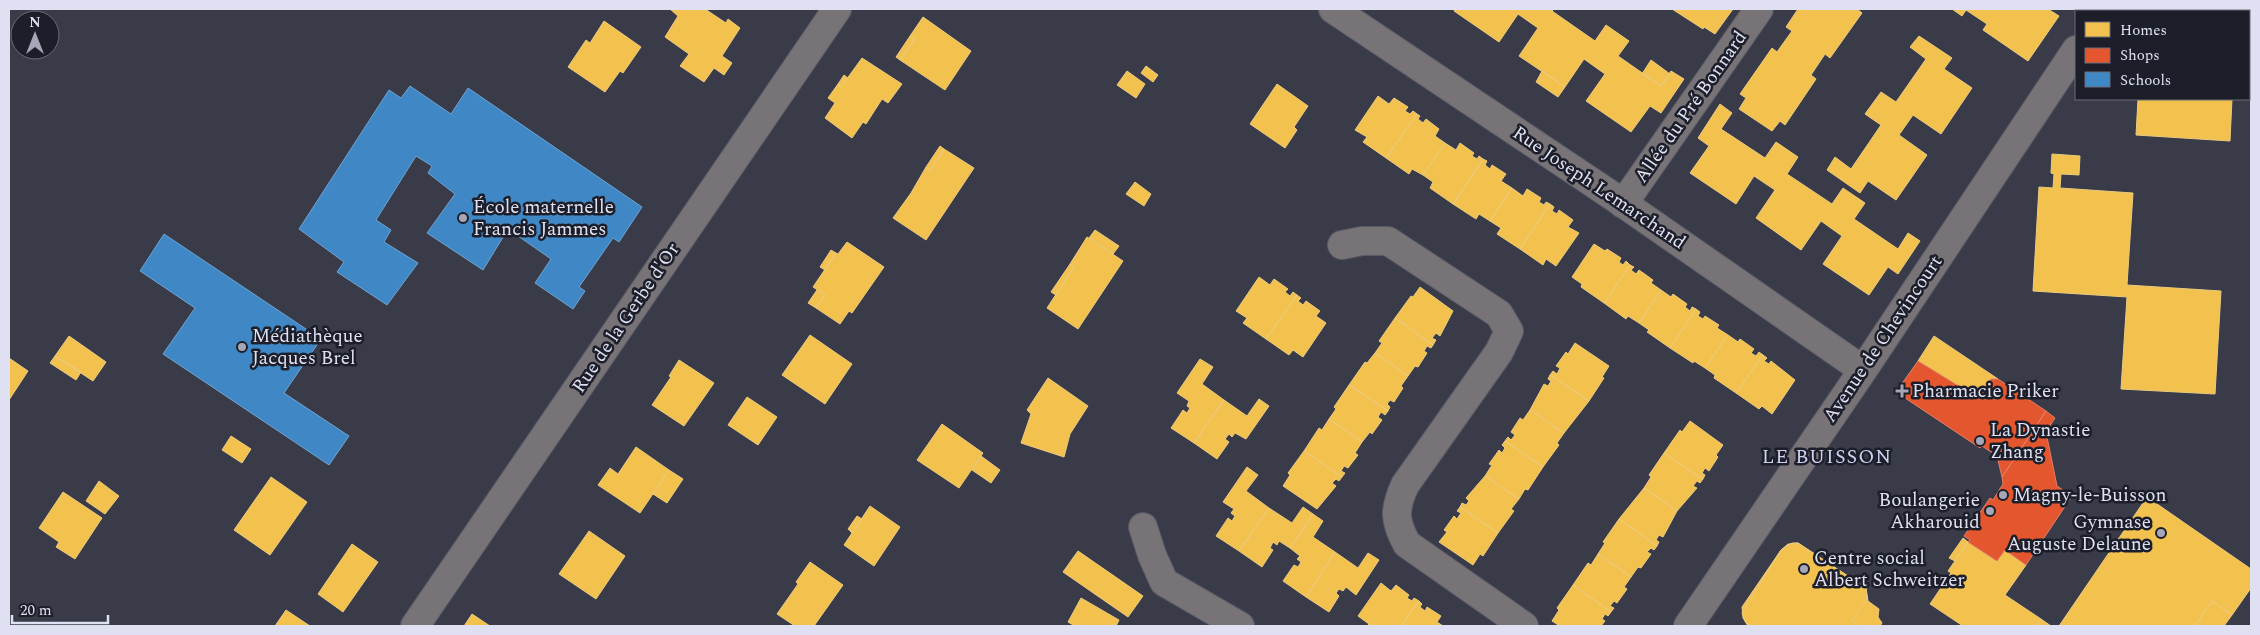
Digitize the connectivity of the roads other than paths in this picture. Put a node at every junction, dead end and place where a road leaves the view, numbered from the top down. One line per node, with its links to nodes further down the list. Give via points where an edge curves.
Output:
1 (837, 9): 9 (street, Rue de la Gerbe d'Or)
2 (1333, 9): 5 (street, Rue Joseph Lemarchand)
3 (1759, 9): 5 (street, Allée du Pré Bonnard)
4 (2075, 52): 7 (street, Avenue de Chevincourt)
5 (1623, 204): 7 (street, Rue Joseph Lemarchand)
6 (1342, 245): 11 (street, via 1388,241 1499,314 1509,331 1500,352 1405,485 1397,501 1396,517 1407,544)
7 (1863, 370): 12 (street, Avenue de Chevincourt)
8 (1143, 527): 10 (street, via 1164,582)
9 (415, 626)
10 (1240, 626)
11 (1524, 626)
12 (1688, 626)

